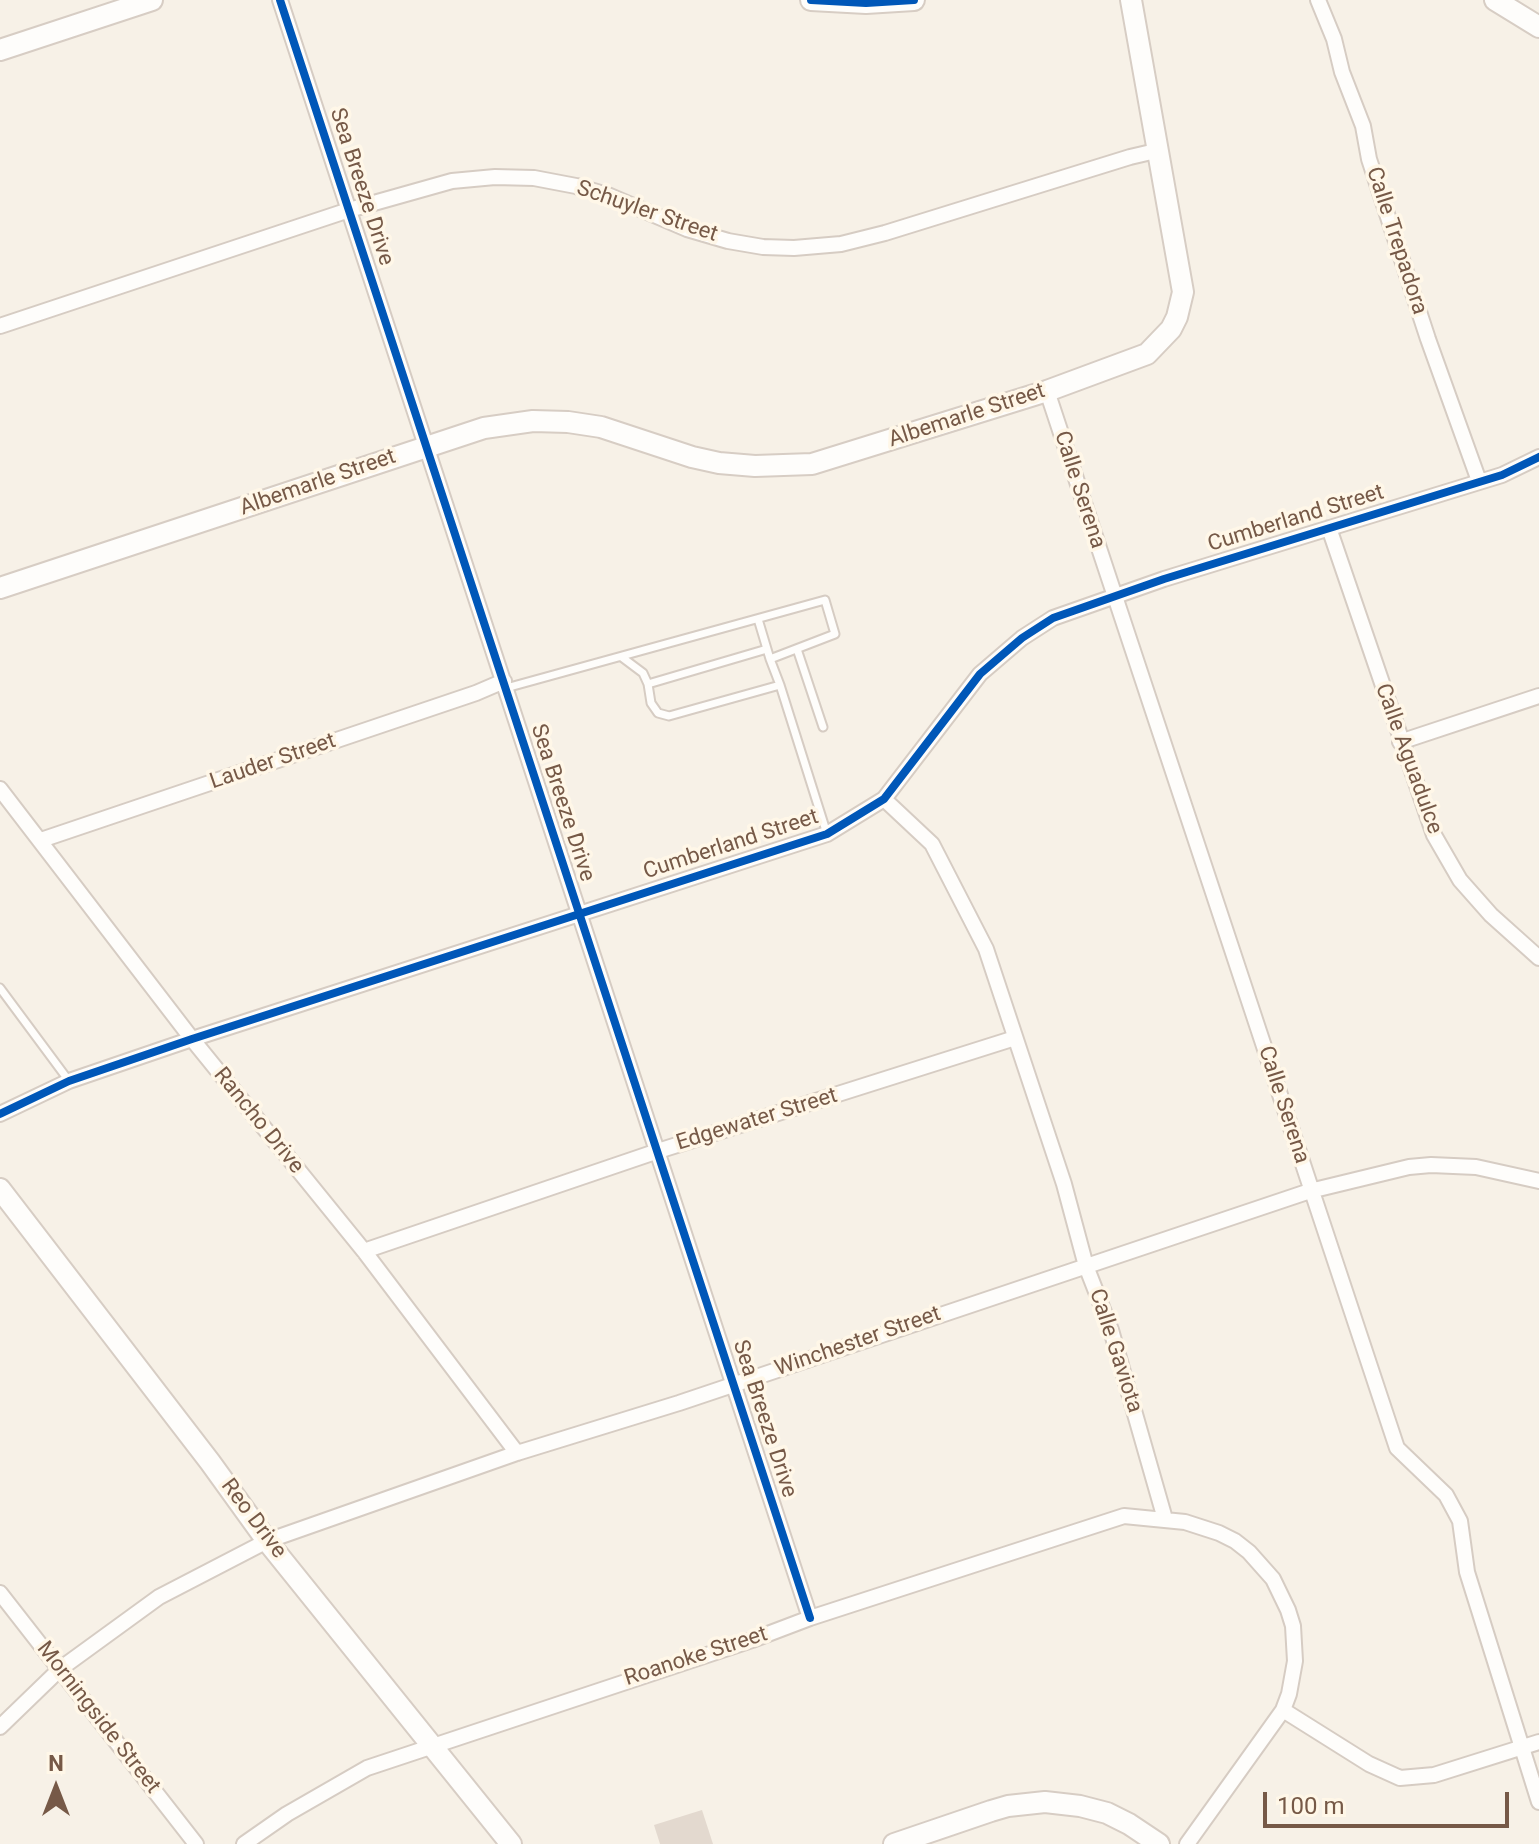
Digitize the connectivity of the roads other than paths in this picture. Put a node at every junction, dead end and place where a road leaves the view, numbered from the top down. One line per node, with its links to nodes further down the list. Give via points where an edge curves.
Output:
1 (152, 0): 9 (street)
2 (280, 0): 11 (street, Sea Breeze Drive)
3 (811, 0): 4 (street)
4 (914, 0)
5 (1131, 0): 10 (street)
6 (1318, 0): 16 (street, Calle Trepadora)
7 (1495, 0): 8 (street)
8 (1539, 27)
9 (0, 50)
10 (1160, 150): 11 (street, Schuyler Street, via 885,233 794,248 728,241 610,196 534,178 452,181); 13 (street, Albemarle Street, via 1183,292 1171,329 1147,354)
11 (349, 210): 12 (street, Schuyler Street); 14 (street, Sea Breeze Drive)
12 (0, 326)
13 (1047, 391): 14 (street, Albemarle Street, via 812,464 719,463 601,427 557,421 484,428); 19 (street, Calle Serena)
14 (426, 445): 18 (street, Albemarle Street); 26 (street, Sea Breeze Drive)
15 (1539, 457): 16 (street, Cumberland Street)
16 (1479, 481): 17 (street, Cumberland Street)
17 (1329, 528): 19 (street, Cumberland Street); 30 (street, Calle Aguadulce)
18 (0, 588)
19 (1115, 596): 32 (street, Cumberland Street, via 1053,618 980,674); 45 (street, Calle Serena)
20 (758, 619): 21 (lane); 22 (lane, via 825,600 835,634); 23 (lane)
21 (767, 649): 24 (lane); 25 (lane)
22 (797, 649): 24 (lane); 29 (lane)
23 (623, 658): 25 (lane, via 643,673); 26 (lane)
24 (770, 659): 27 (lane)
25 (648, 684): 27 (lane, via 651,703 658,713 669,716)
26 (505, 685): 34 (street, Lauder Street); 35 (street, Sea Breeze Drive)
27 (780, 685): 33 (lane)
28 (1539, 696): 30 (street)
29 (823, 727)
30 (1400, 742): 36 (street, Calle Aguadulce, via 1434,835 1460,880)
31 (0, 789): 34 (street, Rancho Drive)
32 (884, 799): 33 (street, Cumberland Street); 38 (street, Calle Gaviota, via 932,844 986,949)
33 (827, 834): 35 (street, Cumberland Street)
34 (41, 840): 39 (street, Rancho Drive)
35 (579, 913): 39 (street, Cumberland Street); 42 (street, Sea Breeze Drive)
36 (1539, 958)
37 (0, 988): 40 (lane)
38 (1015, 1038): 42 (street, Edgewater Street); 47 (street, Calle Gaviota)
39 (192, 1039): 40 (street, Cumberland Street); 46 (street, Rancho Drive)
40 (69, 1081): 41 (street, Cumberland Street)
41 (0, 1114)
42 (658, 1151): 46 (street, Edgewater Street); 48 (street, Sea Breeze Drive)
43 (1539, 1181): 45 (street, Winchester Street, via 1476,1167 1431,1165)
44 (0, 1189): 51 (street, Reo Drive)
45 (1310, 1191): 47 (street, Winchester Street); 59 (street, Calle Serena, via 1397,1448 1446,1495 1460,1521 1467,1572)
46 (364, 1251): 49 (street, Rancho Drive)
47 (1086, 1266): 48 (street, Winchester Street); 50 (street, Calle Gaviota, via 1111,1330)
48 (733, 1384): 49 (street, Winchester Street); 53 (street, Sea Breeze Drive)
49 (517, 1453): 51 (street, Winchester Street)
50 (1165, 1519): 53 (street, Roanoke Street, via 1124,1516); 55 (street, via 1227,1537 1273,1579 1288,1610 1295,1644 1293,1678)
51 (267, 1541): 54 (street, Winchester Street, via 159,1597); 58 (street, Reo Drive)
52 (0, 1593): 54 (street, Morningside Street)
53 (810, 1618): 58 (street, Roanoke Street)
54 (60, 1669): 56 (street, Winchester Street); 62 (street, Morningside Street)
55 (1283, 1710): 59 (street, via 1400,1778 1434,1775); 66 (street)
56 (0, 1727)
57 (1539, 1742): 59 (street)
58 (432, 1746): 63 (street, Roanoke Street, via 367,1768); 64 (street, Reo Drive)
59 (1522, 1749): 60 (street, Calle Serena)
60 (1539, 1802)
61 (901, 1843): 65 (street, via 1008,1806 1045,1802 1107,1813)
62 (196, 1844)
63 (244, 1844)
64 (511, 1844)
65 (1159, 1844)
66 (1187, 1844)

